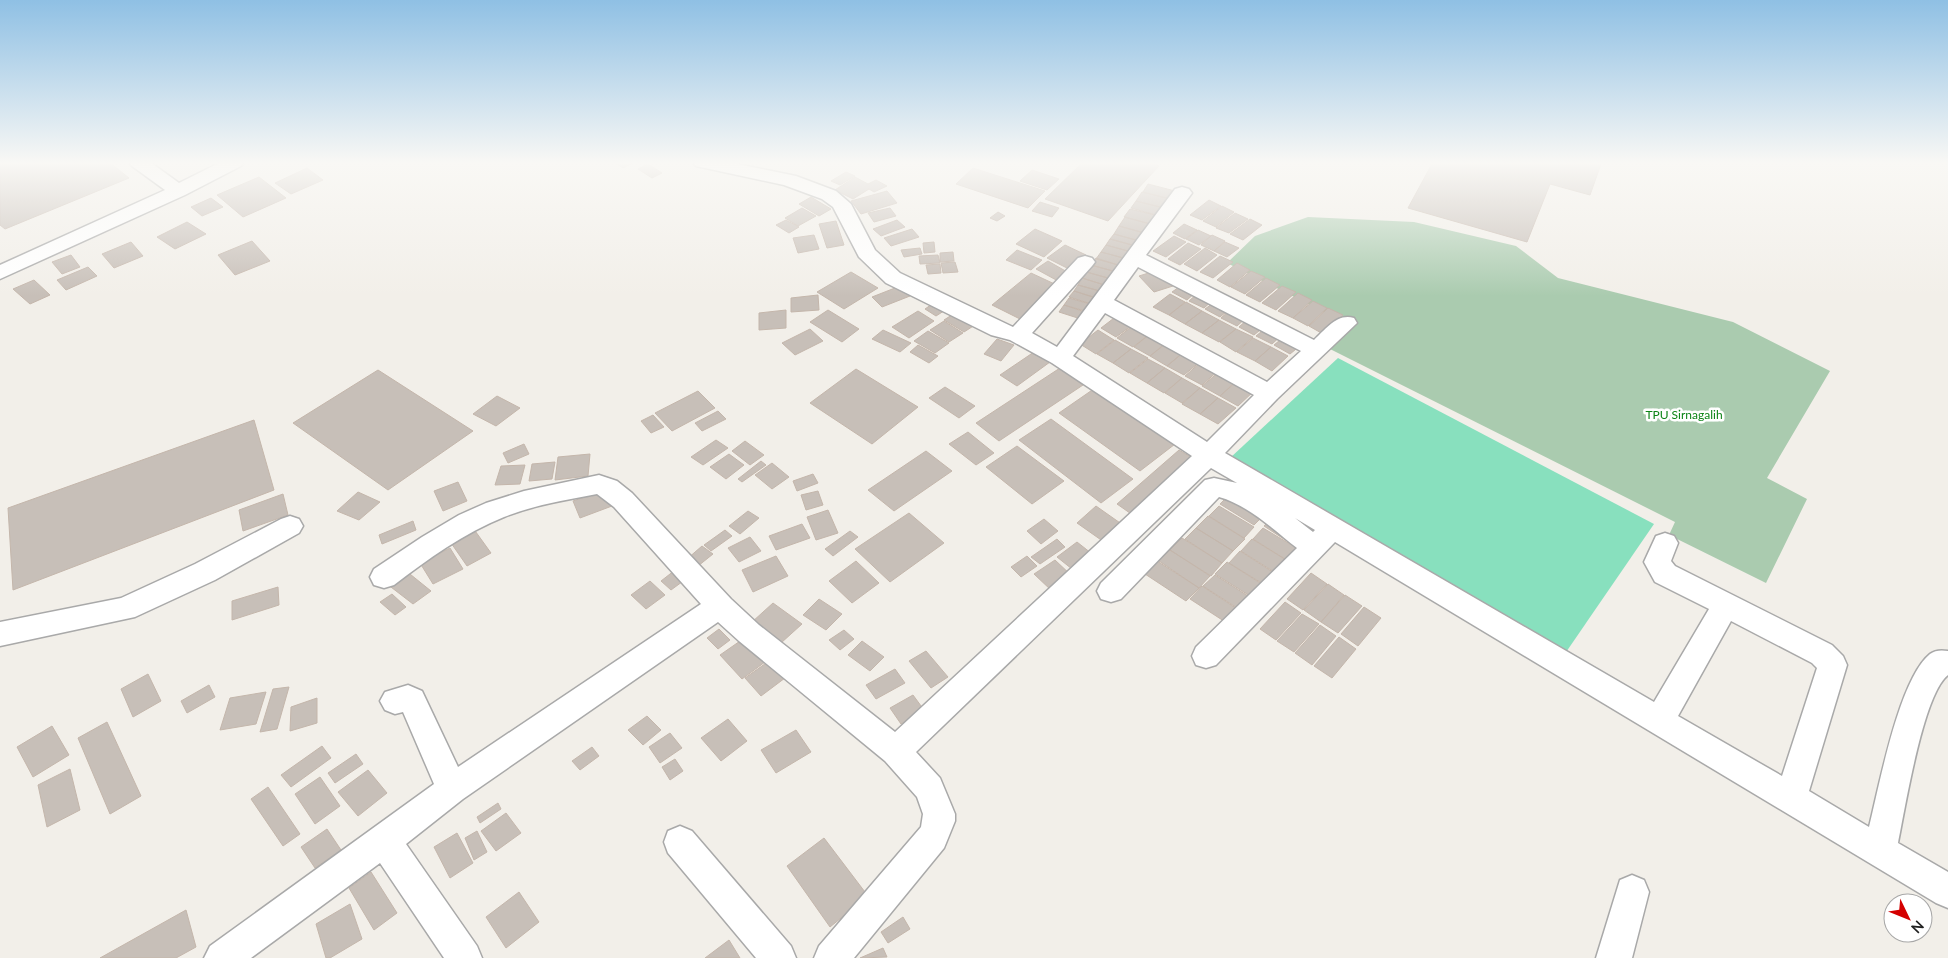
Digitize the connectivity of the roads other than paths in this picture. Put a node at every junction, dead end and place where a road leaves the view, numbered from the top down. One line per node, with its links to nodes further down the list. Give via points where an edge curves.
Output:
1 (144, 207): 6 (street)
2 (842, 207): 9 (street, via 866,253 893,278 999,330)
3 (1172, 207): 4 (street)
4 (1134, 257): 7 (street); 10 (street)
5 (1085, 262): 9 (street)
6 (0, 273)
7 (1102, 302): 11 (street); 12 (street)
8 (1346, 322): 10 (street)
9 (1018, 335): 11 (street)
10 (1316, 350): 12 (street)
11 (1060, 358): 13 (street)
12 (1269, 393): 13 (street)
13 (1209, 455): 15 (street); 27 (street)
14 (290, 526): 22 (street, via 205,572 125,609)
15 (1334, 528): 17 (street); 26 (street)
16 (1664, 543): 20 (street, via 1657,562 1662,572)
17 (1314, 548): 19 (street, via 1234,490 1214,486); 23 (street)
18 (384, 576): 21 (street, via 481,516 534,498 599,484 623,500)
19 (1112, 591)
20 (1726, 605): 26 (street); 29 (street, via 1822,654 1833,665)
21 (721, 607): 27 (street, via 766,648); 28 (street)
22 (0, 634)
23 (1206, 656)
24 (1948, 663): 32 (street, via 1941,662 1930,674 1912,717)
25 (395, 701): 28 (street, via 412,700)
26 (1660, 720): 29 (street)
27 (896, 751): 38 (street, via 929,788 938,824 933,837)
28 (452, 789): 30 (street)
29 (1791, 798): 32 (street)
30 (384, 841): 35 (street); 36 (street)
31 (680, 842): 37 (street)
32 (1880, 850): 33 (street)
33 (1948, 891)
34 (1632, 892): 39 (street)
35 (222, 958)
36 (465, 958)
37 (779, 958)
38 (831, 958)
39 (1614, 958)

